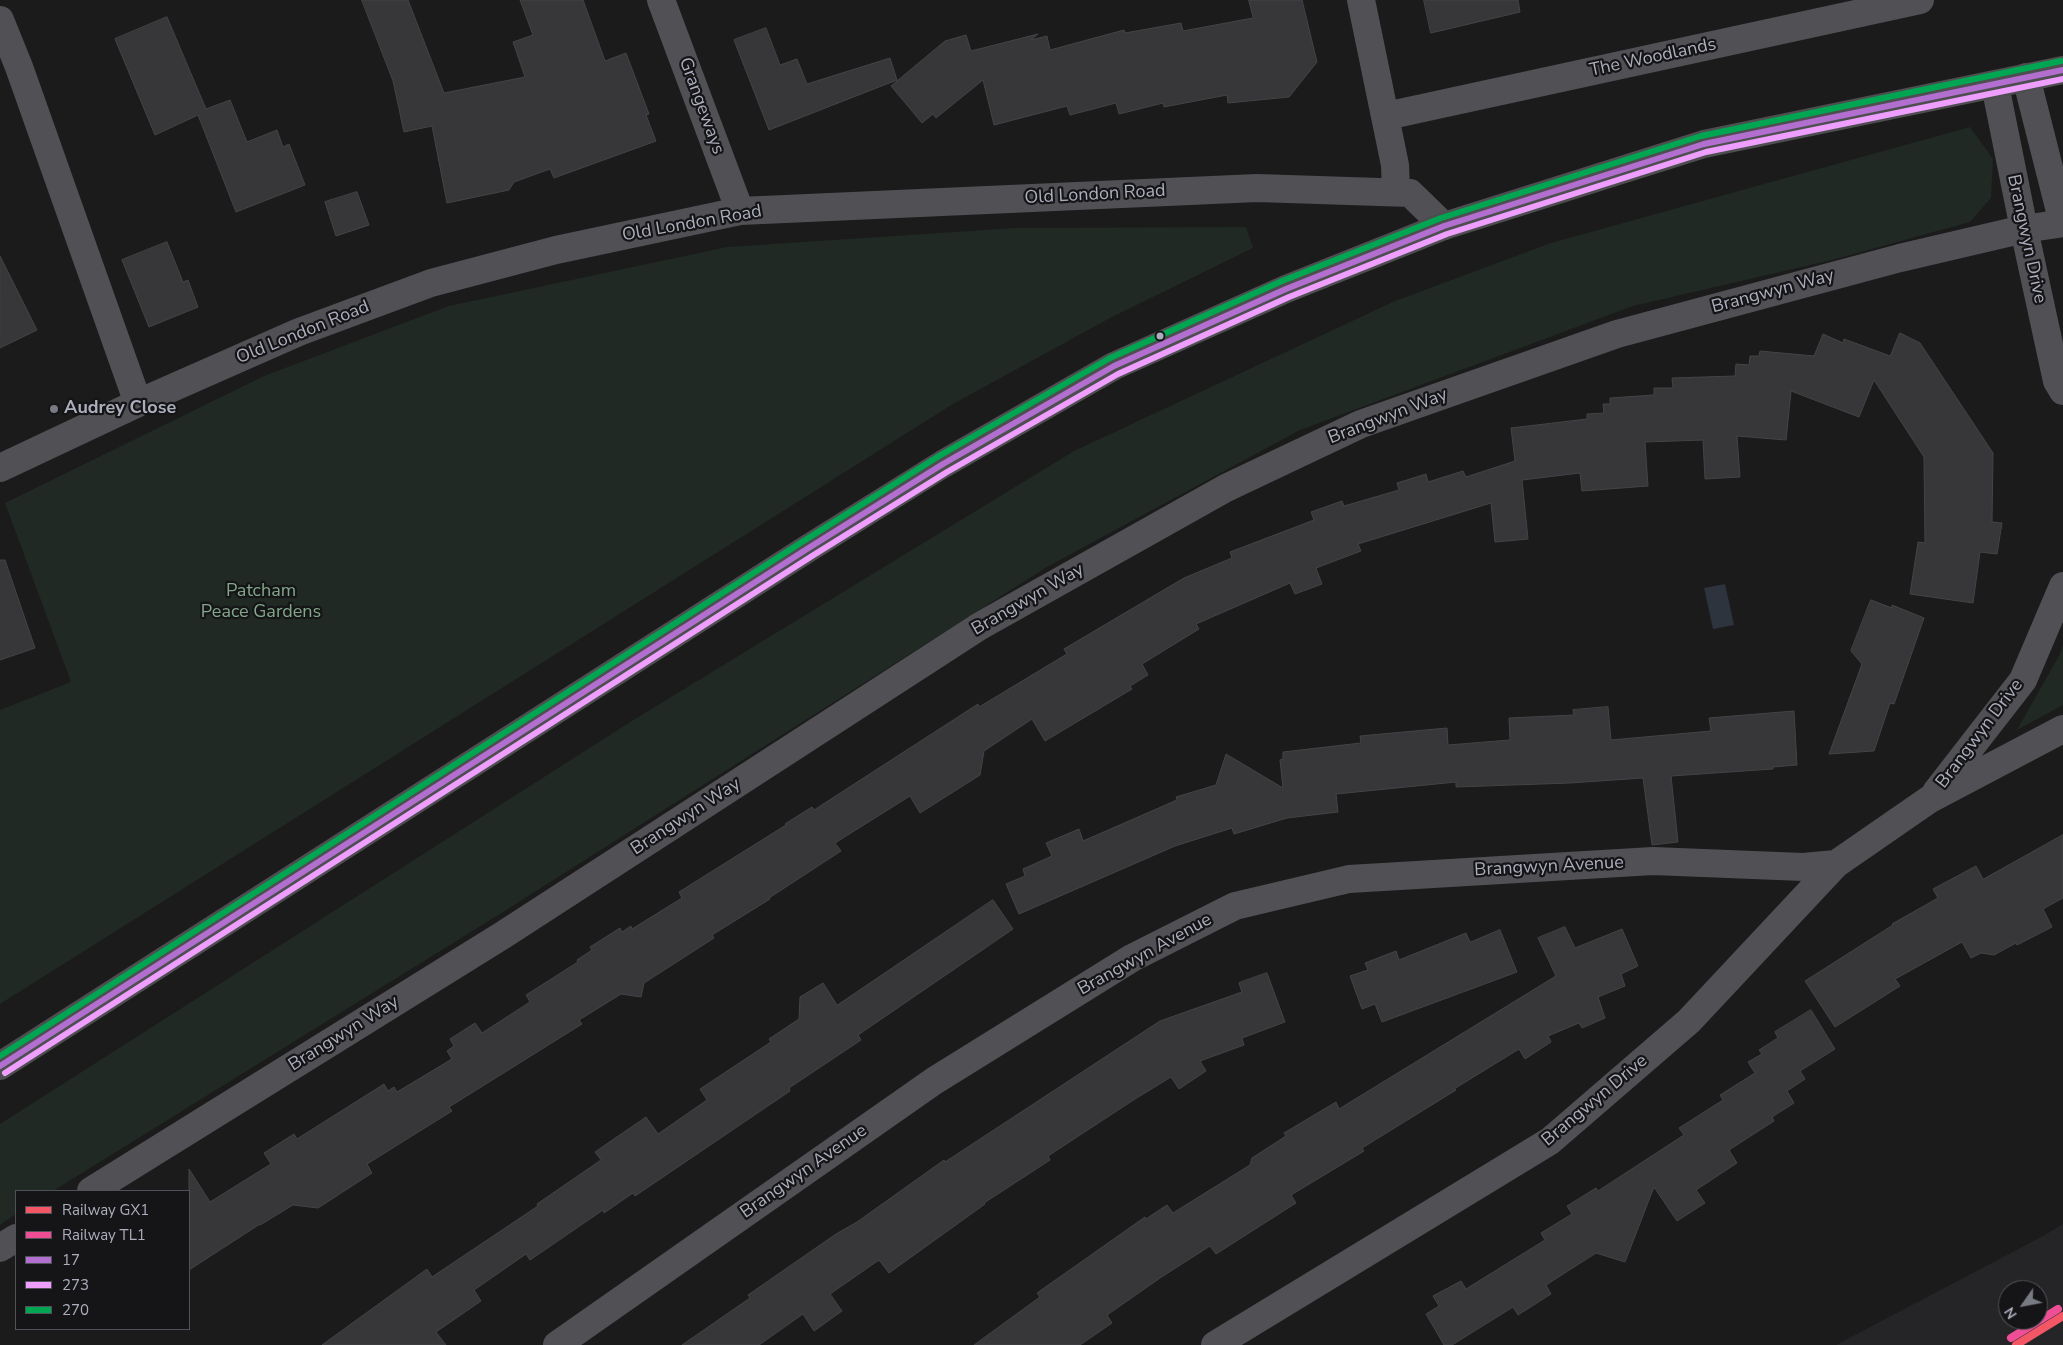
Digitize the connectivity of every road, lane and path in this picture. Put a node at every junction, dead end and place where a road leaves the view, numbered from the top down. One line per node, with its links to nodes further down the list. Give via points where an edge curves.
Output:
1 (661, 0): 10 (street, Grangeways)
2 (1361, 0): 8 (street)
3 (1920, 0): 8 (street, The Woodlands)
4 (0, 20): 15 (street)
5 (2063, 70): 6 (highway)
6 (2026, 77): 7 (highway); 11 (street)
7 (1995, 85): 12 (highway, via 1704,144); 13 (street, Brangwyn Drive)
8 (1386, 116): 9 (street, via 1395,165)
9 (1396, 192): 10 (street, Old London Road, via 1257,188); 12 (street, Old London Road, via 1410,194)
10 (740, 211): 15 (street, Old London Road, via 556,250 431,283 299,332)
11 (2063, 223): 13 (street, Brangwyn Way)
12 (1444, 226): 21 (highway, via 1286,289 1114,366 943,464)
13 (2024, 230): 14 (street, Brangwyn Drive, via 2057,381); 22 (street, Brangwyn Way, via 1900,258 1617,334 1361,424 1226,488 980,626 503,935)
14 (2063, 391)
15 (138, 403): 16 (street, Old London Road)
16 (0, 468)
17 (2063, 586): 19 (street, Brangwyn Drive, via 2023,680)
18 (2063, 729): 19 (street, Brangwyn Drive)
19 (1930, 799): 20 (street, Brangwyn Drive)
20 (1836, 864): 25 (street, Brangwyn Avenue, via 1804,867 1653,861 1349,878 1234,906 1132,958 934,1081); 26 (street, Brangwyn Drive, via 1689,1021 1550,1141)
21 (0, 1066)
22 (93, 1190)
23 (15, 1239): 24 (street)
24 (0, 1248)
25 (557, 1345)
26 (1215, 1345)

